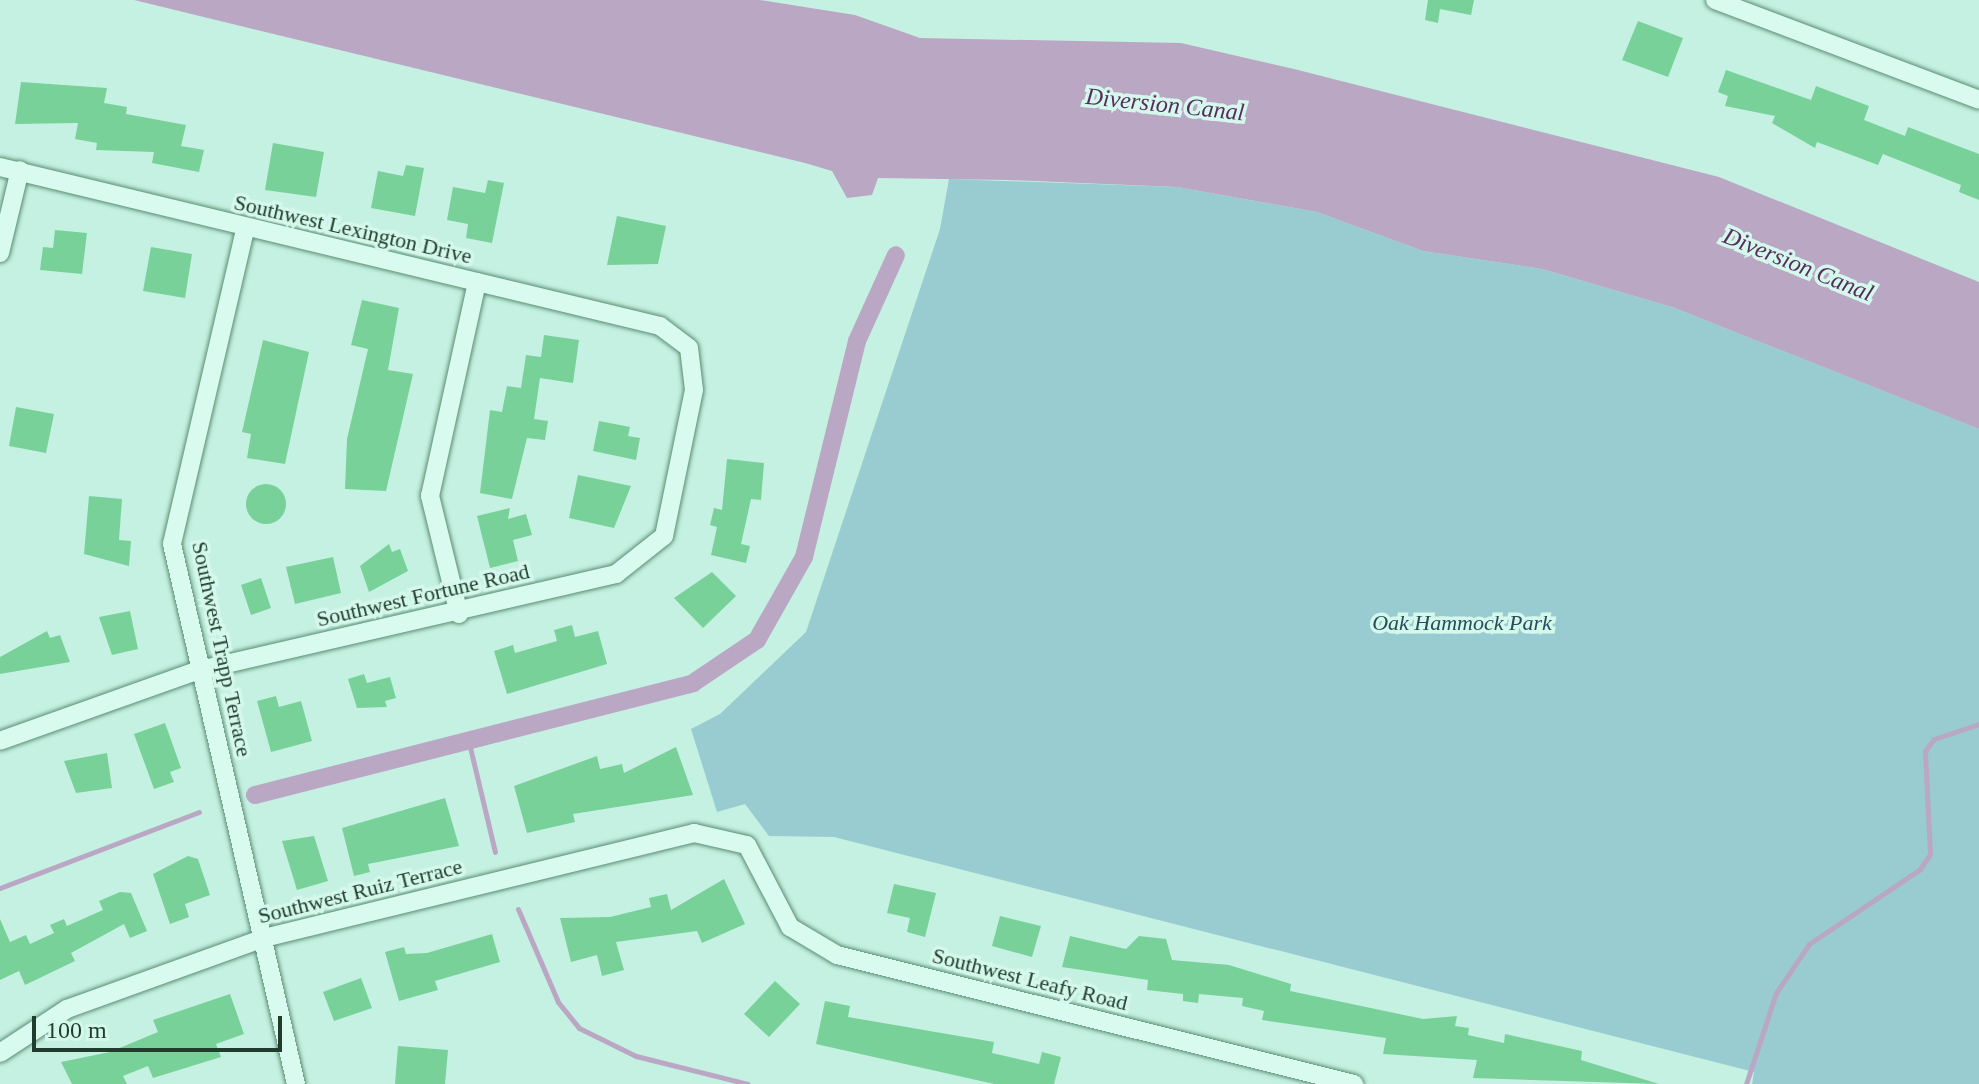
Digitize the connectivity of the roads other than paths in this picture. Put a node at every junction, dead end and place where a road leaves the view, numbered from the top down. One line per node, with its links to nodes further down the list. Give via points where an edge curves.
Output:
1 (1715, 0): 2 (street)
2 (1979, 100)
3 (0, 167): 4 (street, Southwest Lexington Drive)
4 (20, 170): 5 (street, Southwest Lexington Drive); 6 (street)
5 (245, 230): 7 (street, Southwest Lexington Drive); 10 (street, Southwest Trapp Terrace, via 172,544)
6 (0, 253)
7 (477, 282): 8 (street, Southwest Lexington Drive, via 660,326); 9 (street, via 430,496)
8 (689, 348): 9 (street, Southwest Fortune Road, via 694,390 664,536 616,574)
9 (459, 614): 10 (street, Southwest Fortune Road)
10 (199, 670): 11 (street, Southwest Fortune Road); 13 (street, Southwest Trapp Terrace)
11 (0, 741)
12 (747, 845): 13 (street, Southwest Ruiz Terrace, via 694,833); 16 (street, Southwest Leafy Road, via 790,927 837,955)
13 (264, 938): 14 (street, Southwest Ruiz Terrace, via 67,1009); 15 (street, Southwest Trapp Terrace)
14 (0, 1053)
15 (296, 1084)
16 (1354, 1084)

